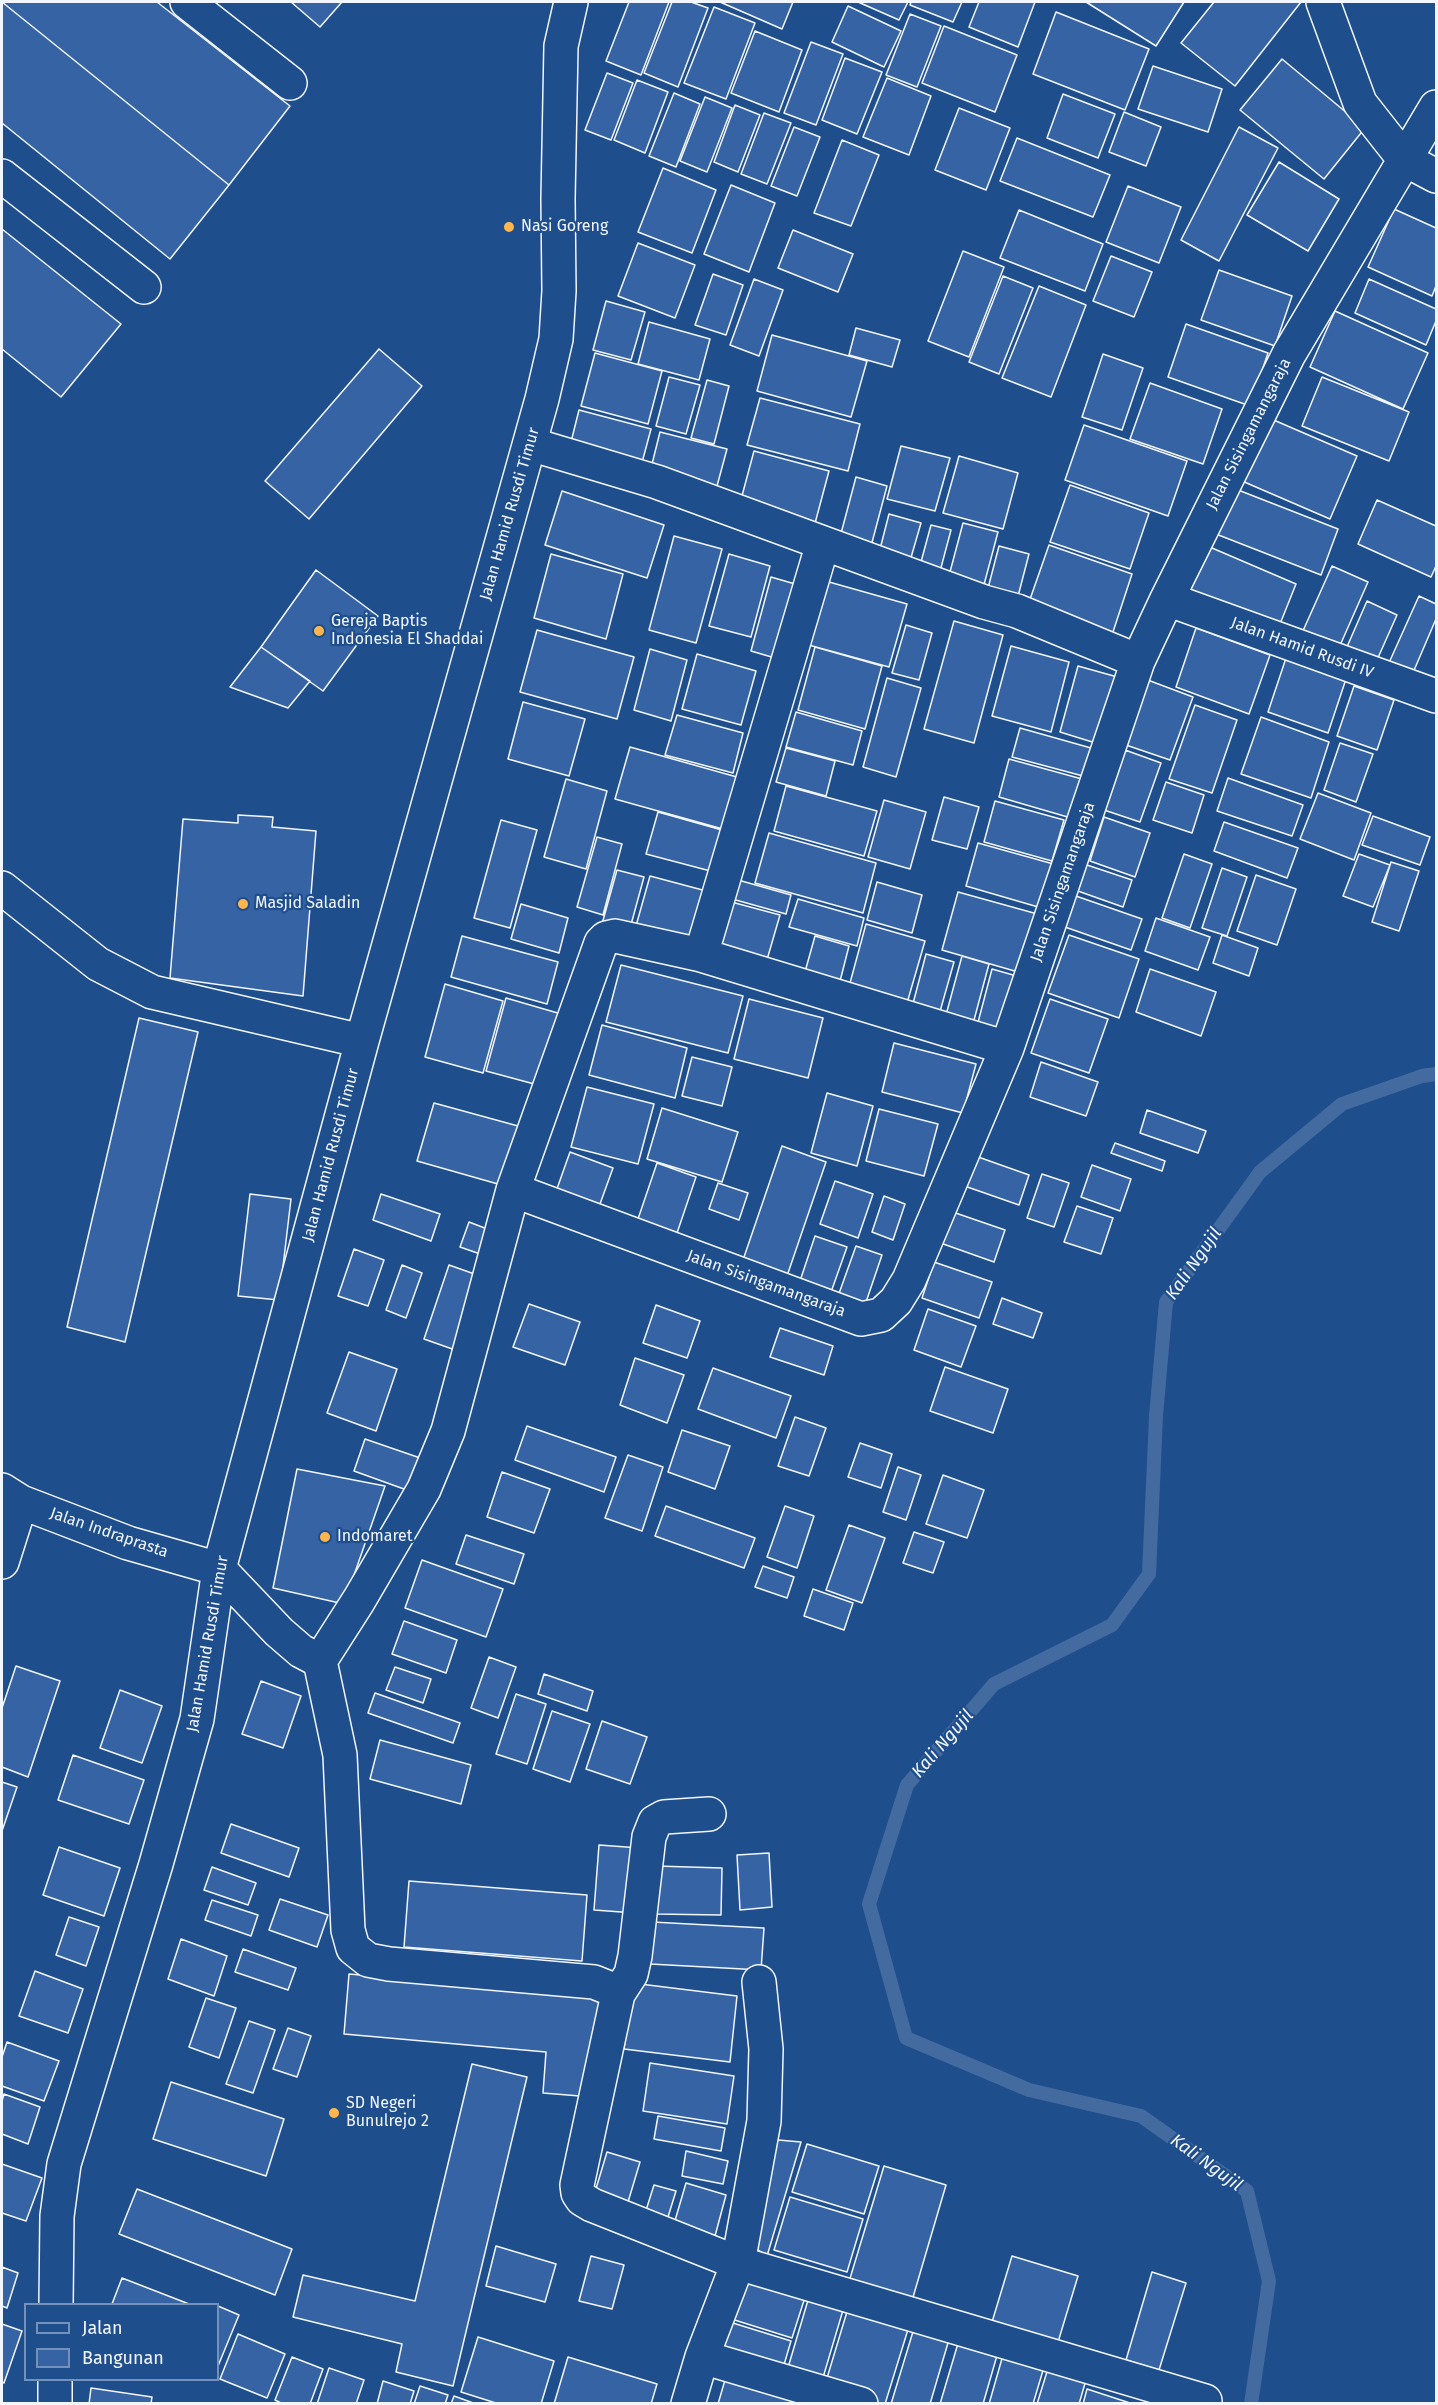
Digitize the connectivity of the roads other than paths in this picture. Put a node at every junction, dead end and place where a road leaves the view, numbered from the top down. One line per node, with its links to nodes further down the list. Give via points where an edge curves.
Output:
1 (187, 2): 4 (street)
2 (571, 2): 10 (street, Jalan Hamid Rusdi Timur, via 561,46 556,339)
3 (1323, 2): 6 (street, via 1360,103)
4 (290, 83)
5 (1437, 107): 6 (street, Jalan Sisingamangaraja)
6 (1404, 159): 8 (street); 12 (street, Jalan Sisingamangaraja, via 1289,354)
7 (2, 176): 9 (street)
8 (1437, 176)
9 (144, 287)
10 (530, 444): 11 (street, via 657,482); 17 (street, Jalan Hamid Rusdi Timur)
11 (823, 543): 13 (street, via 1017,611); 16 (street)
12 (1167, 599): 13 (street, Jalan Sisingamangaraja); 14 (street, Jalan Hamid Rusdi IV)
13 (1138, 661): 18 (street, Jalan Sisingamangaraja)
14 (1437, 696)
15 (2, 888): 17 (street, via 98,964 152,992)
16 (701, 955): 18 (street); 19 (street, via 615,936 601,942)
17 (362, 1041): 22 (street, Jalan Hamid Rusdi Timur)
18 (1007, 1048): 19 (street, Jalan Sisingamangaraja, via 909,1280 881,1315 861,1319)
19 (513, 1190): 23 (street, via 448,1431 428,1479)
20 (11, 1496): 21 (street); 22 (street, Jalan Indraprasta, via 128,1543)
21 (2, 1562)
22 (219, 1569): 23 (street, via 279,1632); 28 (street, Jalan Hamid Rusdi Timur, via 197,1719 64,2164 57,2216)
23 (320, 1661): 26 (street, via 340,1755 348,1930 353,1948 368,1960 389,1964 594,1982)
24 (709, 1814): 26 (street, via 664,1817 655,1822 649,1837 635,1956 631,1974)
25 (759, 1982): 27 (street, via 766,2049 764,2121)
26 (618, 1994): 27 (street, via 578,2193 592,2205)
27 (738, 2263): 29 (street); 31 (street)
28 (56, 2303)
29 (702, 2357): 33 (street); 34 (street)
30 (55, 2381): 32 (street)
31 (1205, 2401)
32 (55, 2403)
33 (688, 2403)
34 (861, 2403)

